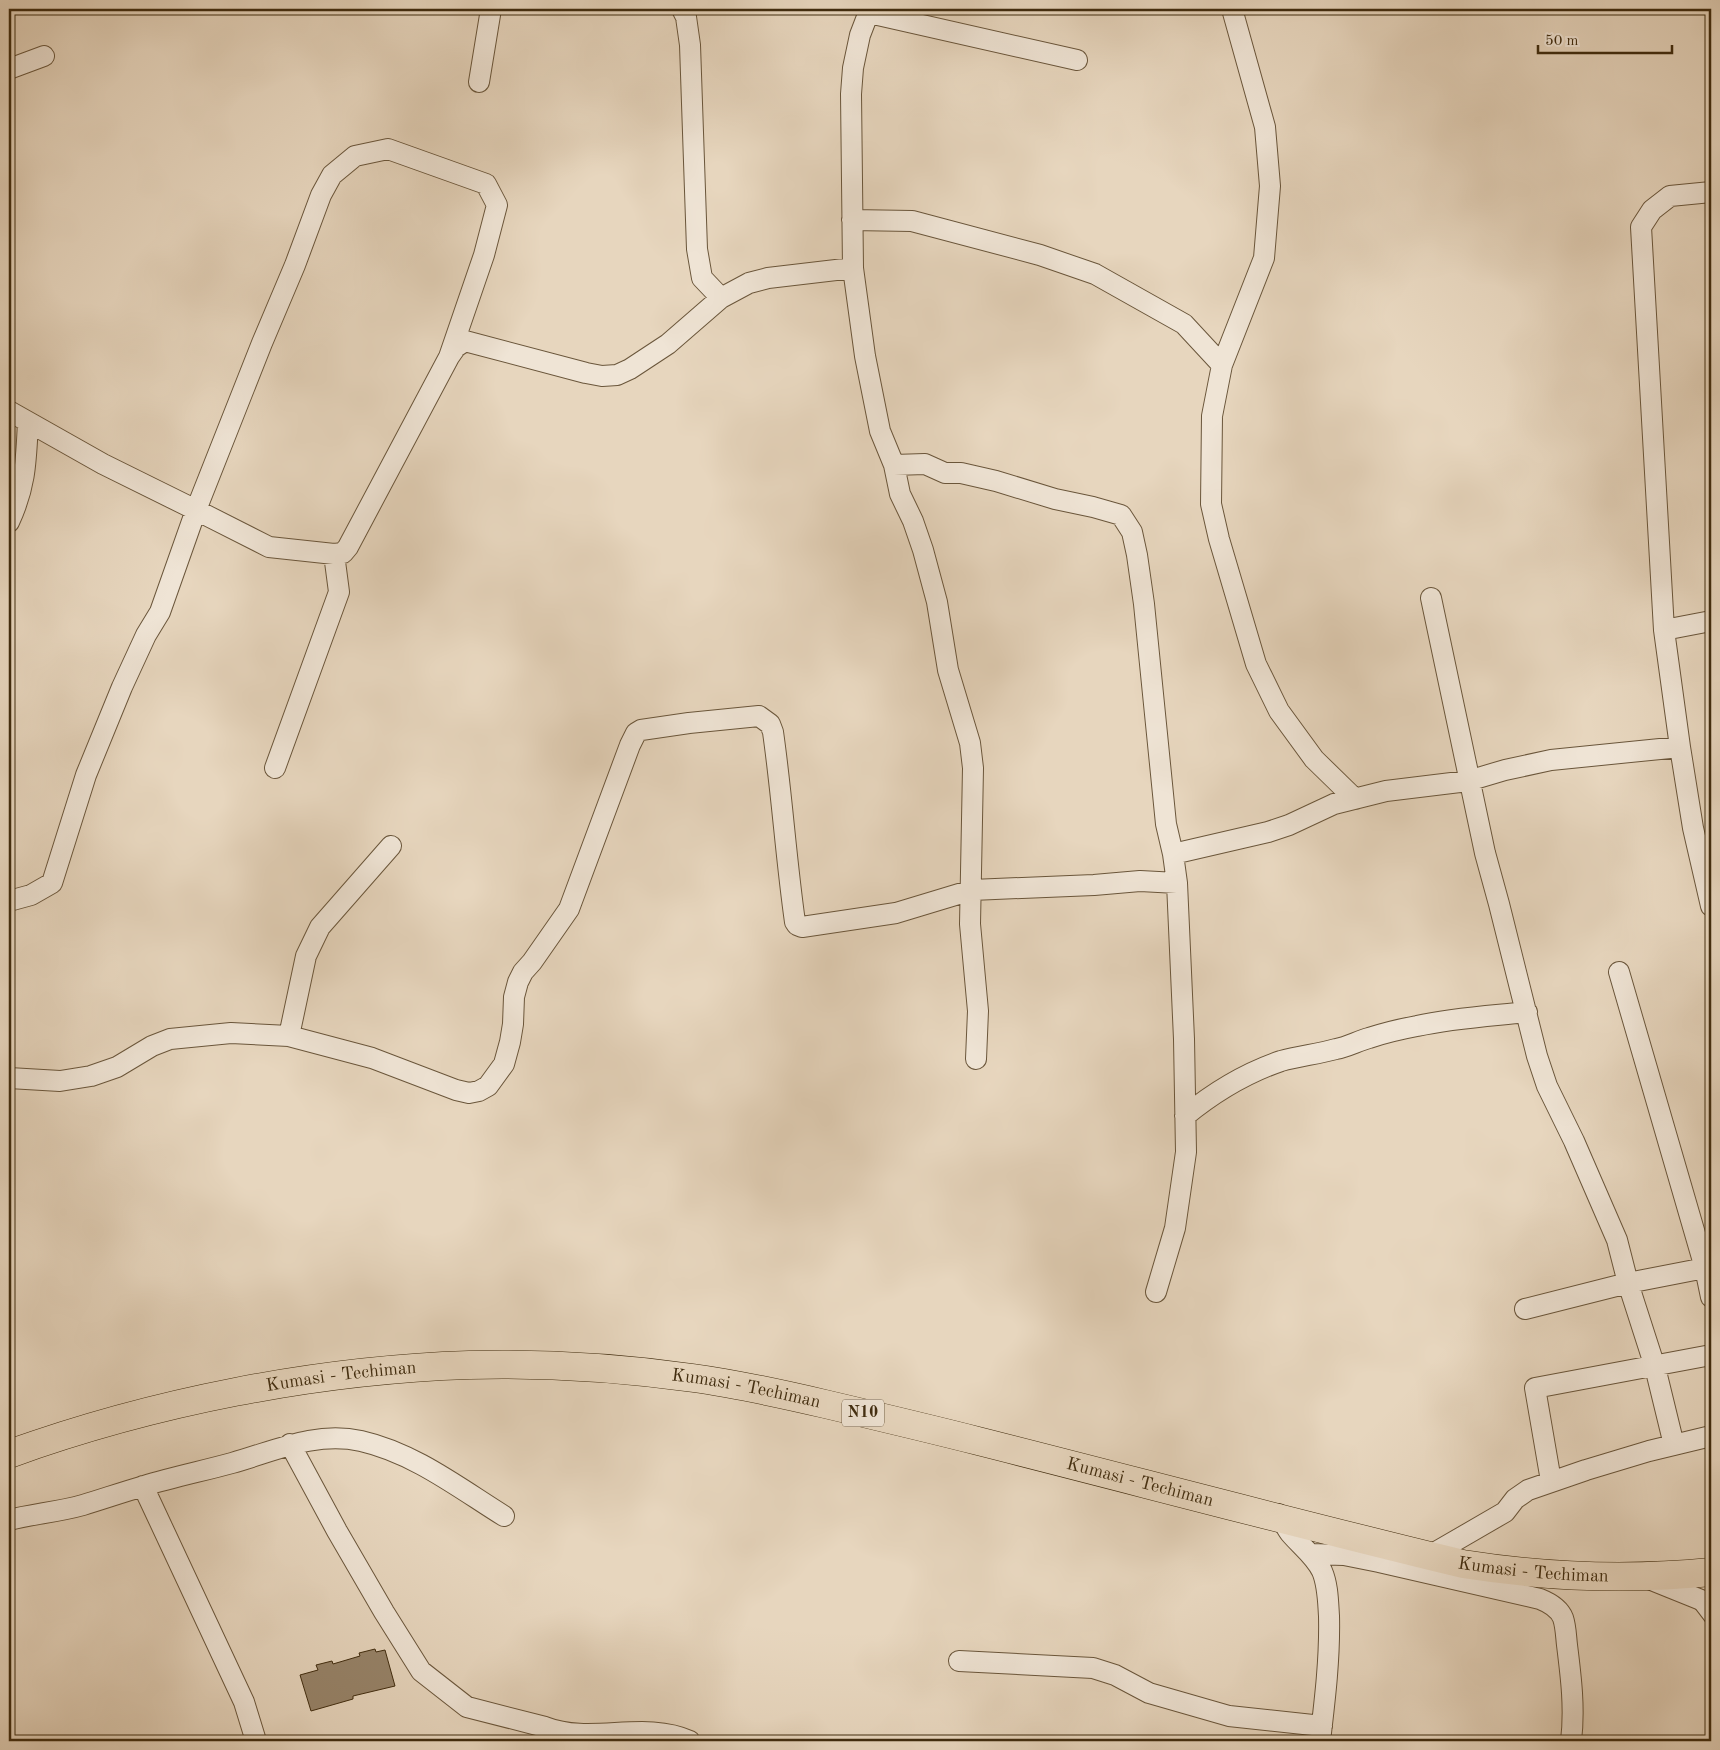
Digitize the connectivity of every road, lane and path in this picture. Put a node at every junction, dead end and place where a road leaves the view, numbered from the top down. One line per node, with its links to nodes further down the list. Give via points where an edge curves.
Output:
1 (491, 9): 8 (street)
2 (682, 9): 12 (street, via 690,45 697,249 702,278)
3 (1232, 9): 14 (street, via 1265,127 1270,186 1264,258)
4 (869, 11): 6 (street); 10 (street, via 860,35 852,76)
5 (44, 56): 7 (street)
6 (1077, 60)
7 (9, 69)
8 (479, 82)
9 (1711, 192): 23 (street, via 1670,196 1652,210 1641,227)
10 (852, 220): 11 (street); 14 (street, via 921,223 1040,254 1095,274 1184,324)
11 (852, 268): 12 (street, via 768,278 749,283); 17 (street, via 880,431)
12 (721, 298): 13 (street, via 668,344 617,375 594,375 465,341)
13 (449, 357): 18 (street, via 484,255 497,205 486,184 388,149 355,156 332,175 321,194); 20 (street, via 348,547 343,553)
14 (1222, 365): 27 (street, via 1212,416 1211,504 1256,664 1280,711 1314,759)
15 (9, 411): 16 (street)
16 (28, 422): 18 (street); 19 (street, via 23,484)
17 (894, 465): 29 (street, via 925,464 945,473 996,481 1093,507 1120,516 1132,532 1144,604 1166,824); 31 (street, via 900,494 923,550 937,602 948,670 970,743 973,768)
18 (196, 510): 20 (street, via 269,547); 33 (street, via 160,612 122,687 86,775 52,883 31,895)
19 (9, 522)
20 (334, 554): 25 (street, via 339,592)
21 (1431, 598): 26 (street)
22 (1711, 621): 23 (street)
23 (1664, 630): 24 (street)
24 (1680, 747): 26 (street, via 1551,760); 32 (street, via 1693,828)
25 (275, 768)
26 (1468, 781): 27 (street, via 1386,791); 35 (street)
27 (1355, 799): 29 (street, via 1334,804 1268,832)
28 (391, 846): 36 (street, via 320,926 306,956)
29 (1174, 854): 30 (street)
30 (1177, 883): 31 (street, via 1140,881); 39 (street)
31 (972, 890): 36 (street, via 896,913 802,927 797,925 788,876 774,732 770,724 759,716 641,730 630,745 568,909 518,982 504,1064 488,1086 469,1092 456,1090 372,1058); 37 (street, via 972,950 978,1011)
32 (1710, 897)
33 (9, 901)
34 (1619, 972): 40 (street)
35 (1526, 1012): 39 (street, via 1416,1026 1280,1062 1224,1088); 41 (street, via 1547,1086 1617,1240)
36 (288, 1036): 38 (street, via 231,1033 183,1036 170,1038 117,1067 91,1076 60,1081)
37 (976, 1059)
38 (9, 1078)
39 (1185, 1116): 42 (street, via 1186,1152 1175,1228)
40 (1708, 1267): 41 (street); 43 (street)
41 (1628, 1283): 44 (street); 46 (street)
42 (1156, 1292)
43 (1711, 1297)
44 (1524, 1310)
45 (1711, 1355): 46 (street)
46 (1655, 1367): 49 (street); 51 (street, via 1535,1388)
47 (1711, 1436): 49 (street)
48 (290, 1444): 52 (street, via 233,1463); 54 (street, via 335,1438 385,1448 419,1463); 66 (street, via 404,1647 421,1671 467,1707 573,1734 645,1732 678,1736)
49 (1674, 1445): 51 (street)
50 (9, 1454): 53 (highway, Kumasi - Techiman / N10, via 112,1422 295,1382 424,1368 519,1365 698,1378 933,1429)
51 (1551, 1481): 57 (street, via 1528,1490 1505,1512)
52 (143, 1486): 55 (street, via 82,1505); 65 (street, via 244,1702)
53 (1213, 1500): 56 (street, via 1280,1514 1287,1529); 57 (highway, Kumasi - Techiman / N10)
54 (504, 1516)
55 (9, 1520)
56 (1310, 1554): 64 (street, via 1321,1569 1328,1599 1329,1646); 67 (street, via 1344,1555 1379,1562 1549,1603 1563,1618 1565,1628 1574,1718)
57 (1429, 1556): 60 (highway, Kumasi - Techiman / N10, via 1507,1571)
58 (1711, 1572): 59 (highway, Kumasi - Techiman / N10)
59 (1674, 1574): 60 (highway, Kumasi - Techiman / N10); 62 (lane)
60 (1643, 1576): 61 (street)
61 (1711, 1604)
62 (1711, 1620)
63 (959, 1661): 64 (street, via 1093,1668 1115,1675 1149,1693 1229,1716)
64 (1321, 1734)
65 (256, 1741)
66 (690, 1741)
67 (1571, 1741)

